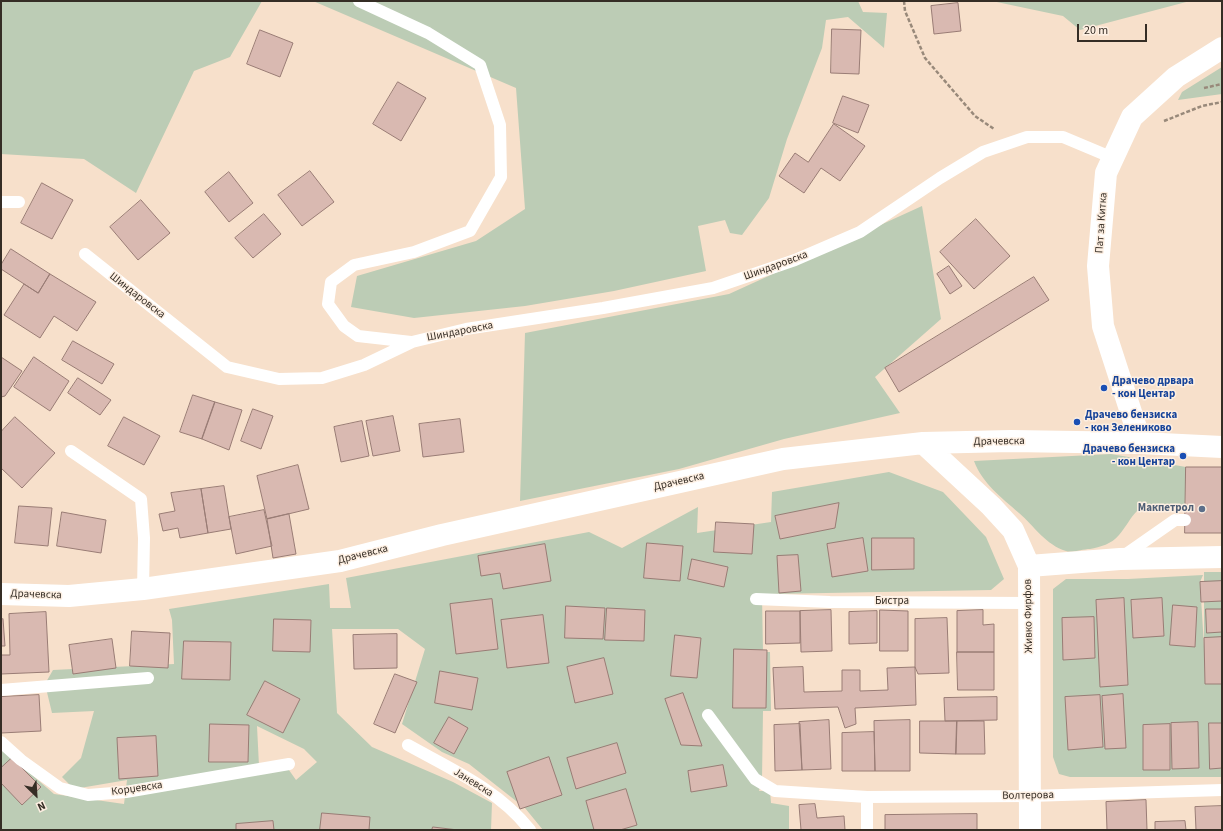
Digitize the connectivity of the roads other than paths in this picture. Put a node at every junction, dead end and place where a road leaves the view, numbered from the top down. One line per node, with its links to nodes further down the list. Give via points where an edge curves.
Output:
1 (358, 1): 7 (lane, Шиндаровска, via 428,33 480,65 500,125 501,177 470,231 414,252 354,265 331,282 328,304 344,326 358,336)
2 (1222, 48): 3 (main road, Пат за Китка, via 1176,77 1132,117)
3 (1113, 158): 7 (lane, Шиндаровска, via 1063,137 1027,137 983,152 860,232 795,260 713,288 466,329); 9 (main road, Пат за Китка, via 1106,172 1098,266 1102,326)
4 (1, 202): 5 (lane)
5 (19, 202)
6 (84, 254): 7 (lane, Шиндаровска, via 227,367 279,379 322,378 364,365)
7 (412, 342)
8 (923, 443): 9 (main road, Драчевска); 15 (main road, Живко Фирфов, via 1013,530); 16 (main road, Драчевска, via 783,459 442,535 340,561)
9 (1141, 443): 10 (main road, Драчевска)
10 (1222, 447)
11 (71, 450): 16 (lane, via 141,499 144,538)
12 (1185, 520): 14 (lane, via 1175,520)
13 (1222, 557): 14 (main road)
14 (1120, 559): 15 (main road)
15 (1029, 566): 19 (main road, Живко Фирфов)
16 (143, 589): 17 (main road, Драчевска, via 69,596)
17 (1, 594)
18 (756, 599): 19 (lane, Бистра)
19 (1028, 603): 27 (main road, Живко Фирфов)
20 (148, 678): 21 (lane)
21 (1, 690)
22 (708, 715): 28 (lane, Волтерова, via 755,779 775,791)
23 (1, 742): 25 (lane, Корџевска, via 60,788 88,795 126,792)
24 (408, 745): 29 (lane, Јаневска, via 484,787)
25 (288, 764)
26 (1222, 790): 27 (lane, Волтерова)
27 (1030, 796): 28 (lane, Волтерова); 31 (main road, Живко Фирфов)
28 (867, 797): 30 (lane)
29 (530, 830)
30 (867, 830)
31 (1030, 830)

